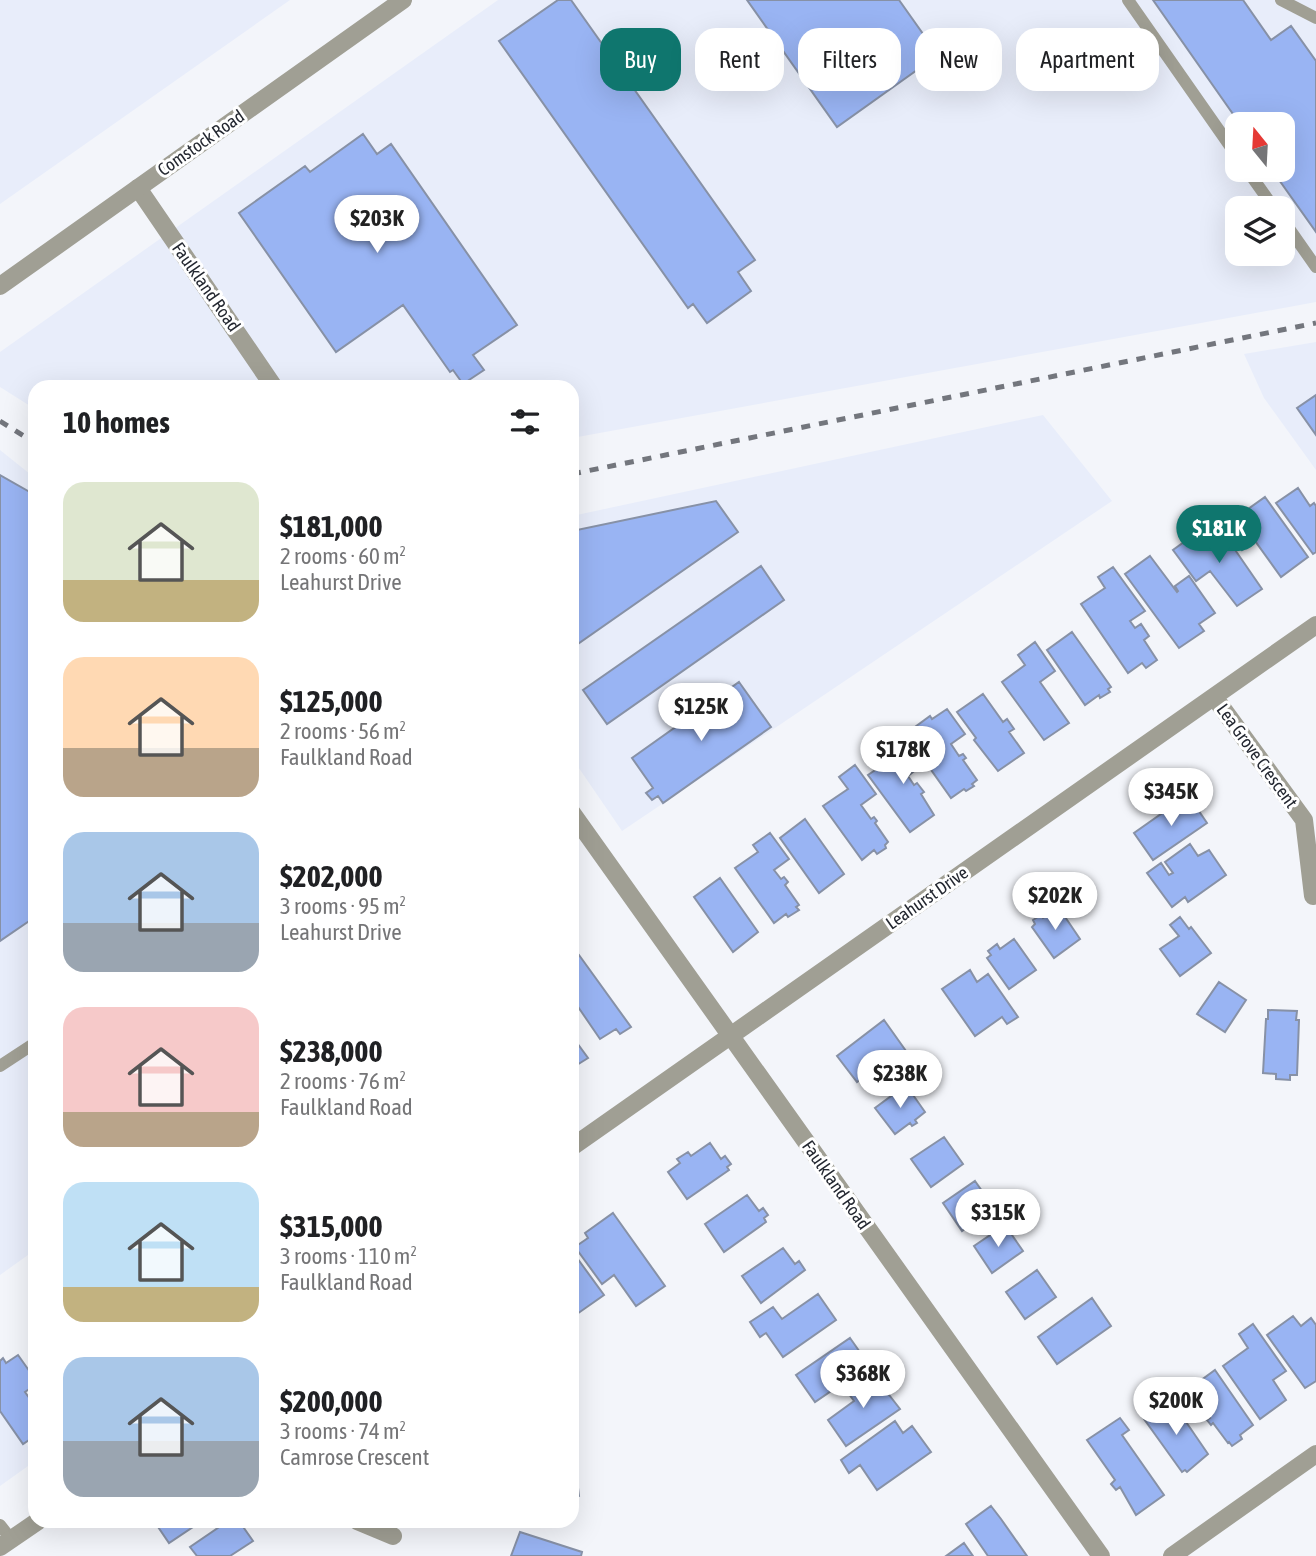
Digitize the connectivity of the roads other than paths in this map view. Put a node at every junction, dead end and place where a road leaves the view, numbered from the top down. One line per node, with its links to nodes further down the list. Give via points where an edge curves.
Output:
1 (403, 0): 6 (street, Comstock Road)
2 (1128, 0): 5 (lane)
3 (1281, 0): 4 (lane)
4 (1316, 19)
5 (1225, 139)
6 (138, 188): 9 (street, Comstock Road); 10 (street, Faulkland Road)
7 (1295, 237): 8 (lane)
8 (1316, 267)
9 (0, 286)
10 (269, 380)
11 (1316, 625): 12 (street, Leahurst Drive)
12 (1215, 698): 14 (street, Lea Grove Crescent, via 1304,820); 15 (street, Leahurst Drive)
13 (579, 823): 15 (street, Faulkland Road)
14 (1313, 896)
15 (730, 1035): 18 (street, Leahurst Drive); 24 (street, Faulkland Road)
16 (28, 1048): 17 (lane)
17 (0, 1066)
18 (579, 1142)
19 (1316, 1454): 25 (street)
20 (28, 1526): 23 (street)
21 (374, 1528): 22 (street)
22 (393, 1536)
23 (4, 1537)
24 (1101, 1556)
25 (1172, 1556)

